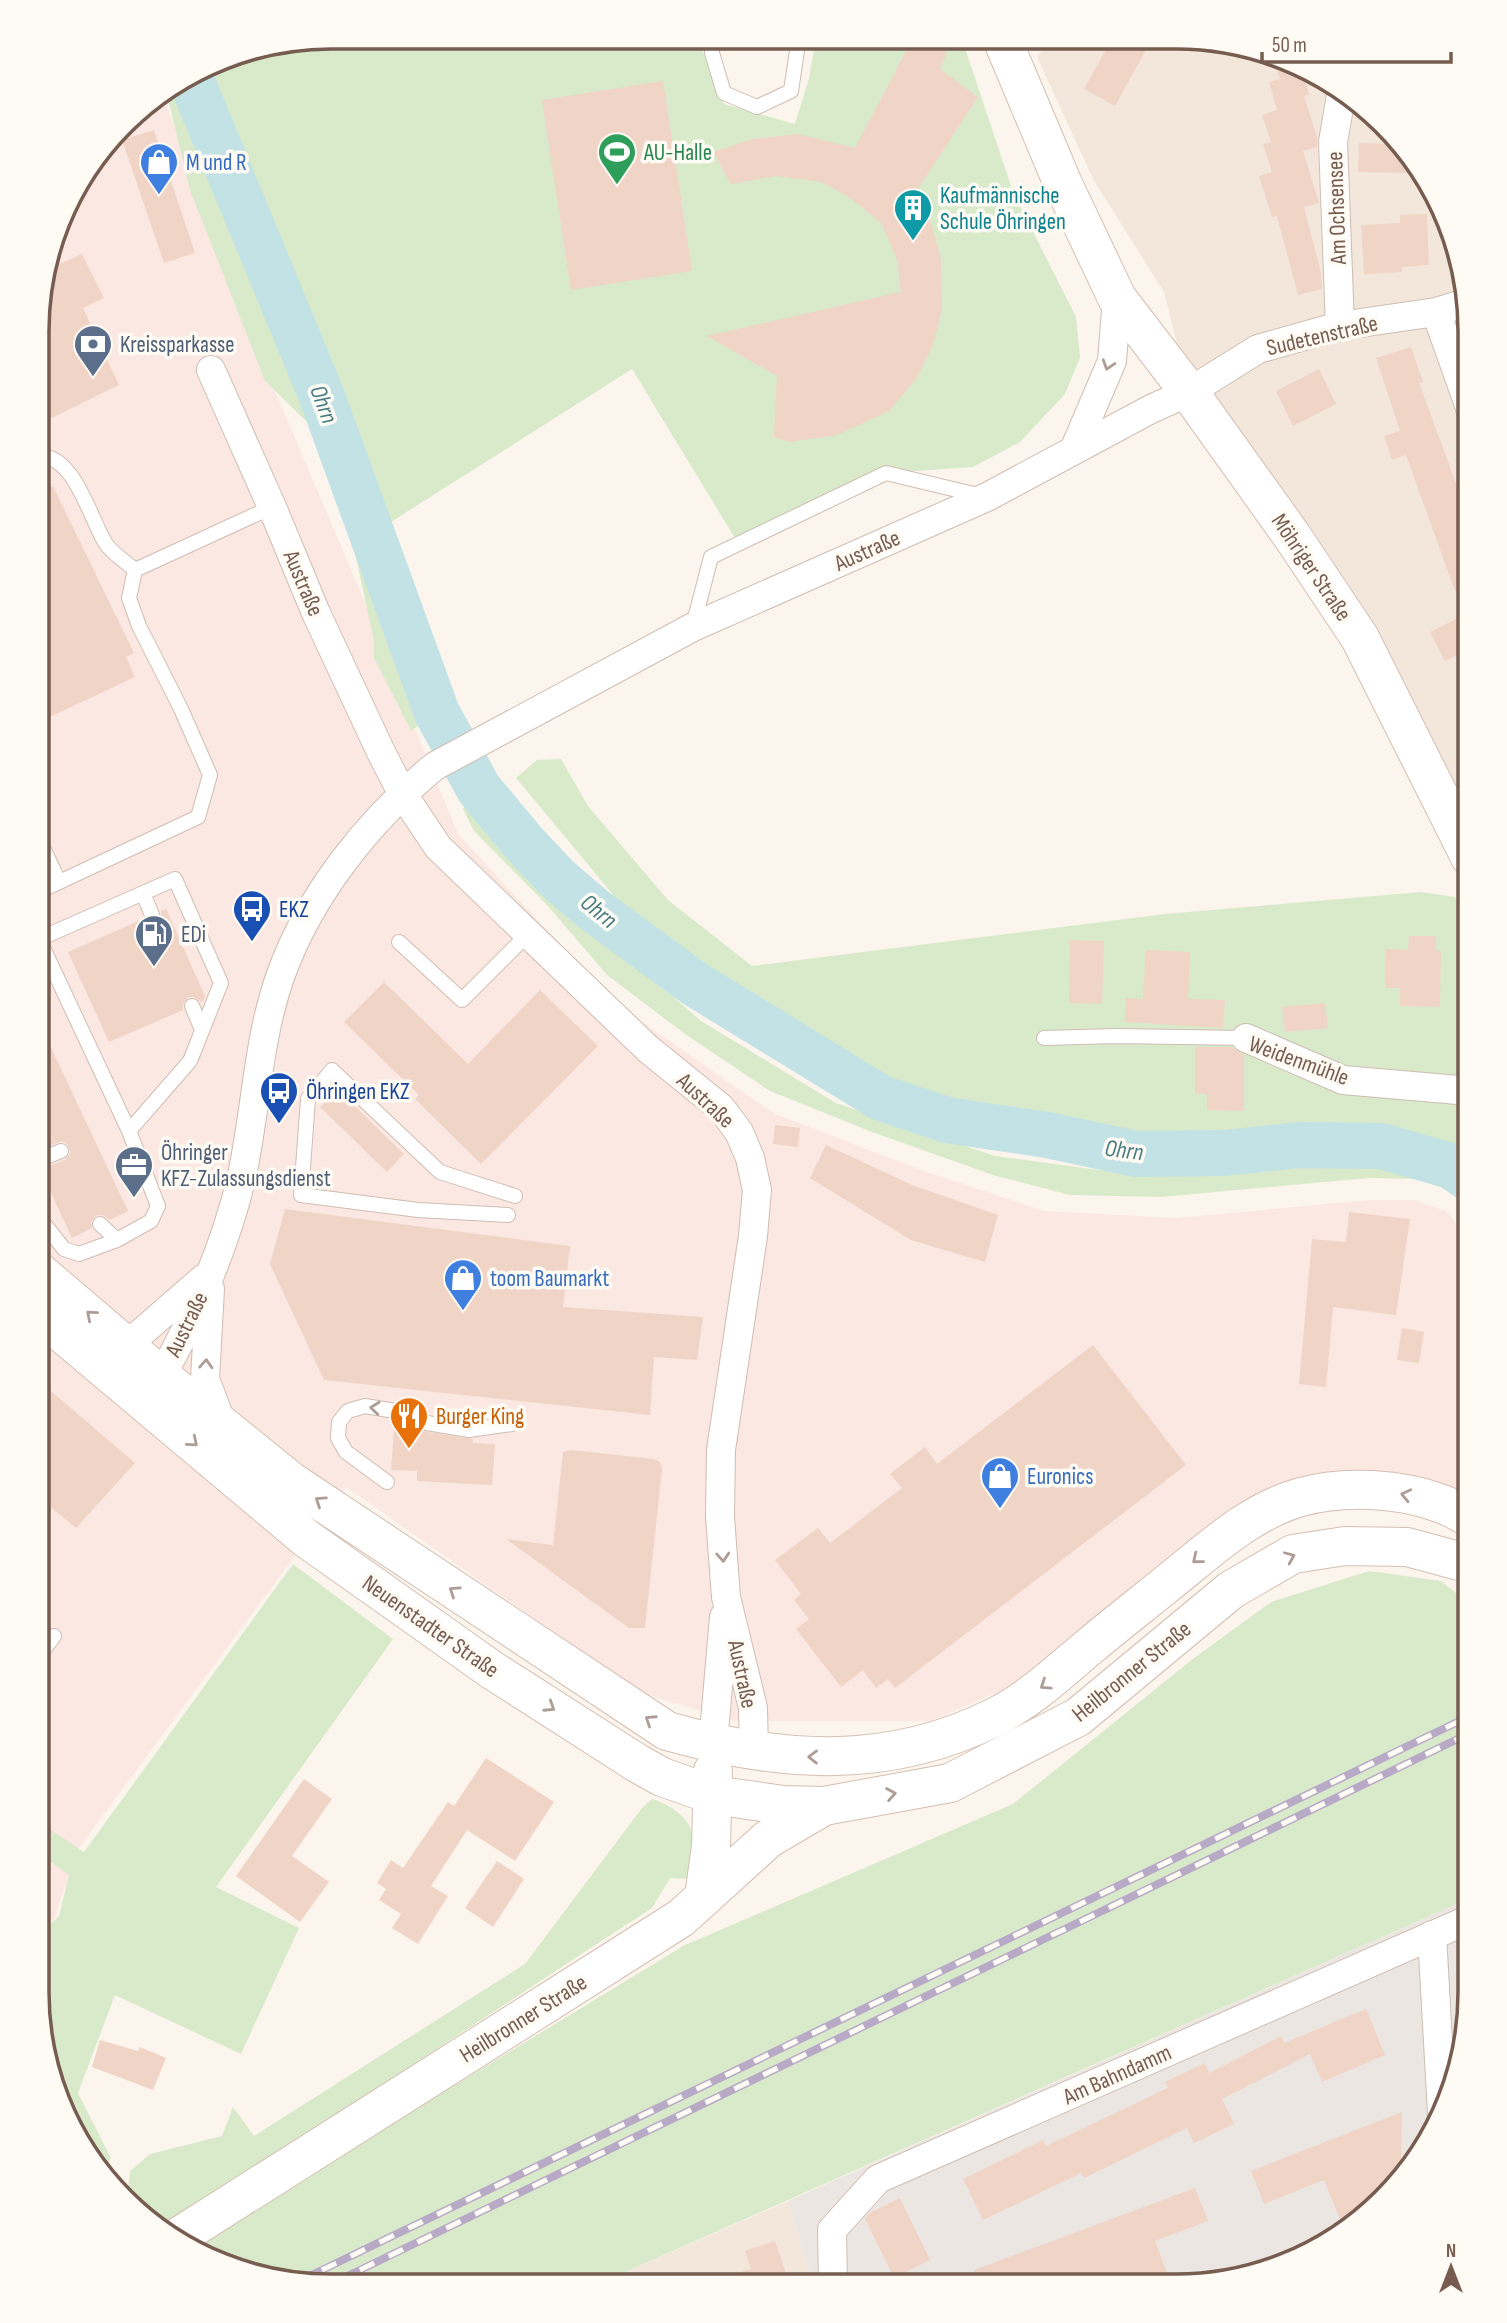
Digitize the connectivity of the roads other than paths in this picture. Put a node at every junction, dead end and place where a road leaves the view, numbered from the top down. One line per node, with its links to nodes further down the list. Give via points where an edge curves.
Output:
1 (712, 49): 2 (lane, via 724,93 757,107 791,91)
2 (797, 49)
3 (1006, 49): 5 (main road, Möhriger Straße)
4 (1340, 101): 8 (street, Am Ochsensee, via 1333,142)
5 (1117, 298): 11 (main road, Möhriger Straße); 12 (street, Möhriger Straße, one-way to 12, via 1112,361)
6 (1457, 306): 7 (street, Sudetenstraße)
7 (1436, 312): 8 (street, Sudetenstraße); 10 (street)
8 (1340, 326): 11 (street, Sudetenstraße, via 1258,349)
9 (211, 370): 15 (street, Austraße)
10 (1458, 374)
11 (1189, 392): 12 (street, Austraße); 19 (main road, Möhriger Straße, via 1360,638)
12 (1074, 450): 14 (street, Austraße)
13 (49, 458): 16 (lane, via 62,464 74,480 108,548)
14 (987, 497): 17 (street, Austraße); 17 (lane, via 886,473 711,557)
15 (272, 507): 16 (lane); 18 (street, Austraße, via 316,613)
16 (135, 570): 21 (lane, via 129,598 139,626 210,775 198,817)
17 (693, 627): 18 (street, Austraße, via 435,766)
18 (402, 793): 25 (street, Austraße, via 438,846); 42 (street, Austraße, via 344,860 306,920 279,979 261,1048 241,1181)
19 (1458, 833)
20 (49, 861): 21 (lane)
21 (59, 882): 22 (lane)
22 (49, 887)
23 (143, 893): 24 (lane); 26 (lane); 30 (lane, via 175,879 221,982)
24 (152, 915)
25 (528, 933): 27 (lane, via 462,1000); 52 (street, Austraße, one-way to 52, via 648,1049 722,1108 750,1158 757,1190 753,1236 721,1450)
26 (49, 934)
27 (399, 942)
28 (49, 959): 34 (lane)
29 (192, 1006): 30 (lane)
30 (202, 1030): 34 (lane, via 190,1061)
31 (1044, 1038): 32 (lane, Weidenmühle)
32 (1246, 1038): 33 (street, Weidenmühle, via 1343,1080)
33 (1458, 1090)
34 (129, 1131): 41 (lane, via 158,1206 151,1221)
35 (61, 1151): 36 (lane)
36 (49, 1156)
37 (515, 1196): 38 (lane, via 440,1172 332,1070 308,1100 302,1195 418,1210)
38 (508, 1215)
39 (100, 1224): 41 (lane)
40 (49, 1230): 41 (lane, via 64,1249 79,1254)
41 (117, 1240)
42 (211, 1273): 45 (street, Austraße); 46 (street, Austraße, via 172,1356); 48 (street, Austraße, one-way to 42, via 205,1379)
43 (49, 1283): 45 (main road, Neuenstadter Straße, one-way to 43)
44 (49, 1318): 45 (main road, Neuenstadter Straße)
45 (116, 1358): 46 (main road, Neuenstadter Straße)
46 (151, 1387): 48 (main road, Neuenstadter Straße); 57 (main road, Neuenstadter Straße, one-way to 57, via 307,1539 492,1670 662,1777)
47 (512, 1424): 49 (lane, one-way to 49, via 469,1430 365,1406 348,1411 339,1422 338,1438 346,1452)
48 (224, 1428): 55 (main road, Neuenstadter Straße, one-way to 48, via 667,1731 292,1482)
49 (387, 1482)
50 (1458, 1512): 56 (main road, Heilbronner Straße, one-way to 56, via 1400,1492 1353,1490 1301,1497 1257,1516 1213,1547 1053,1680 997,1716 928,1743 860,1756)
51 (1458, 1561): 59 (main road, Heilbronner Straße, one-way to 51, via 950,1783 1078,1717 1231,1590 1293,1554 1345,1546 1407,1548)
52 (726, 1597): 55 (street, Austraße); 56 (street, Austraße, via 753,1708)
53 (54, 1636): 54 (lane)
54 (49, 1643)
55 (713, 1744): 56 (main road, Heilbronner Straße); 57 (main road)
56 (754, 1751): 58 (main road)
57 (713, 1795): 58 (main road, Neuenstadter Straße); 61 (main road)
58 (753, 1801): 59 (main road, Heilbronner Straße); 60 (main road)
59 (824, 1806): 60 (main road, Heilbronner Straße, via 768,1839)
60 (739, 1863): 61 (main road, Heilbronner Straße)
61 (704, 1897): 65 (main road, Heilbronner Straße, via 681,1918)
62 (1458, 1924): 63 (street, Am Bahndamm)
63 (1432, 1935): 64 (street); 66 (street, Am Bahndamm, via 878,2179 832,2230)
64 (1441, 2090)
65 (185, 2233)
66 (833, 2274)

